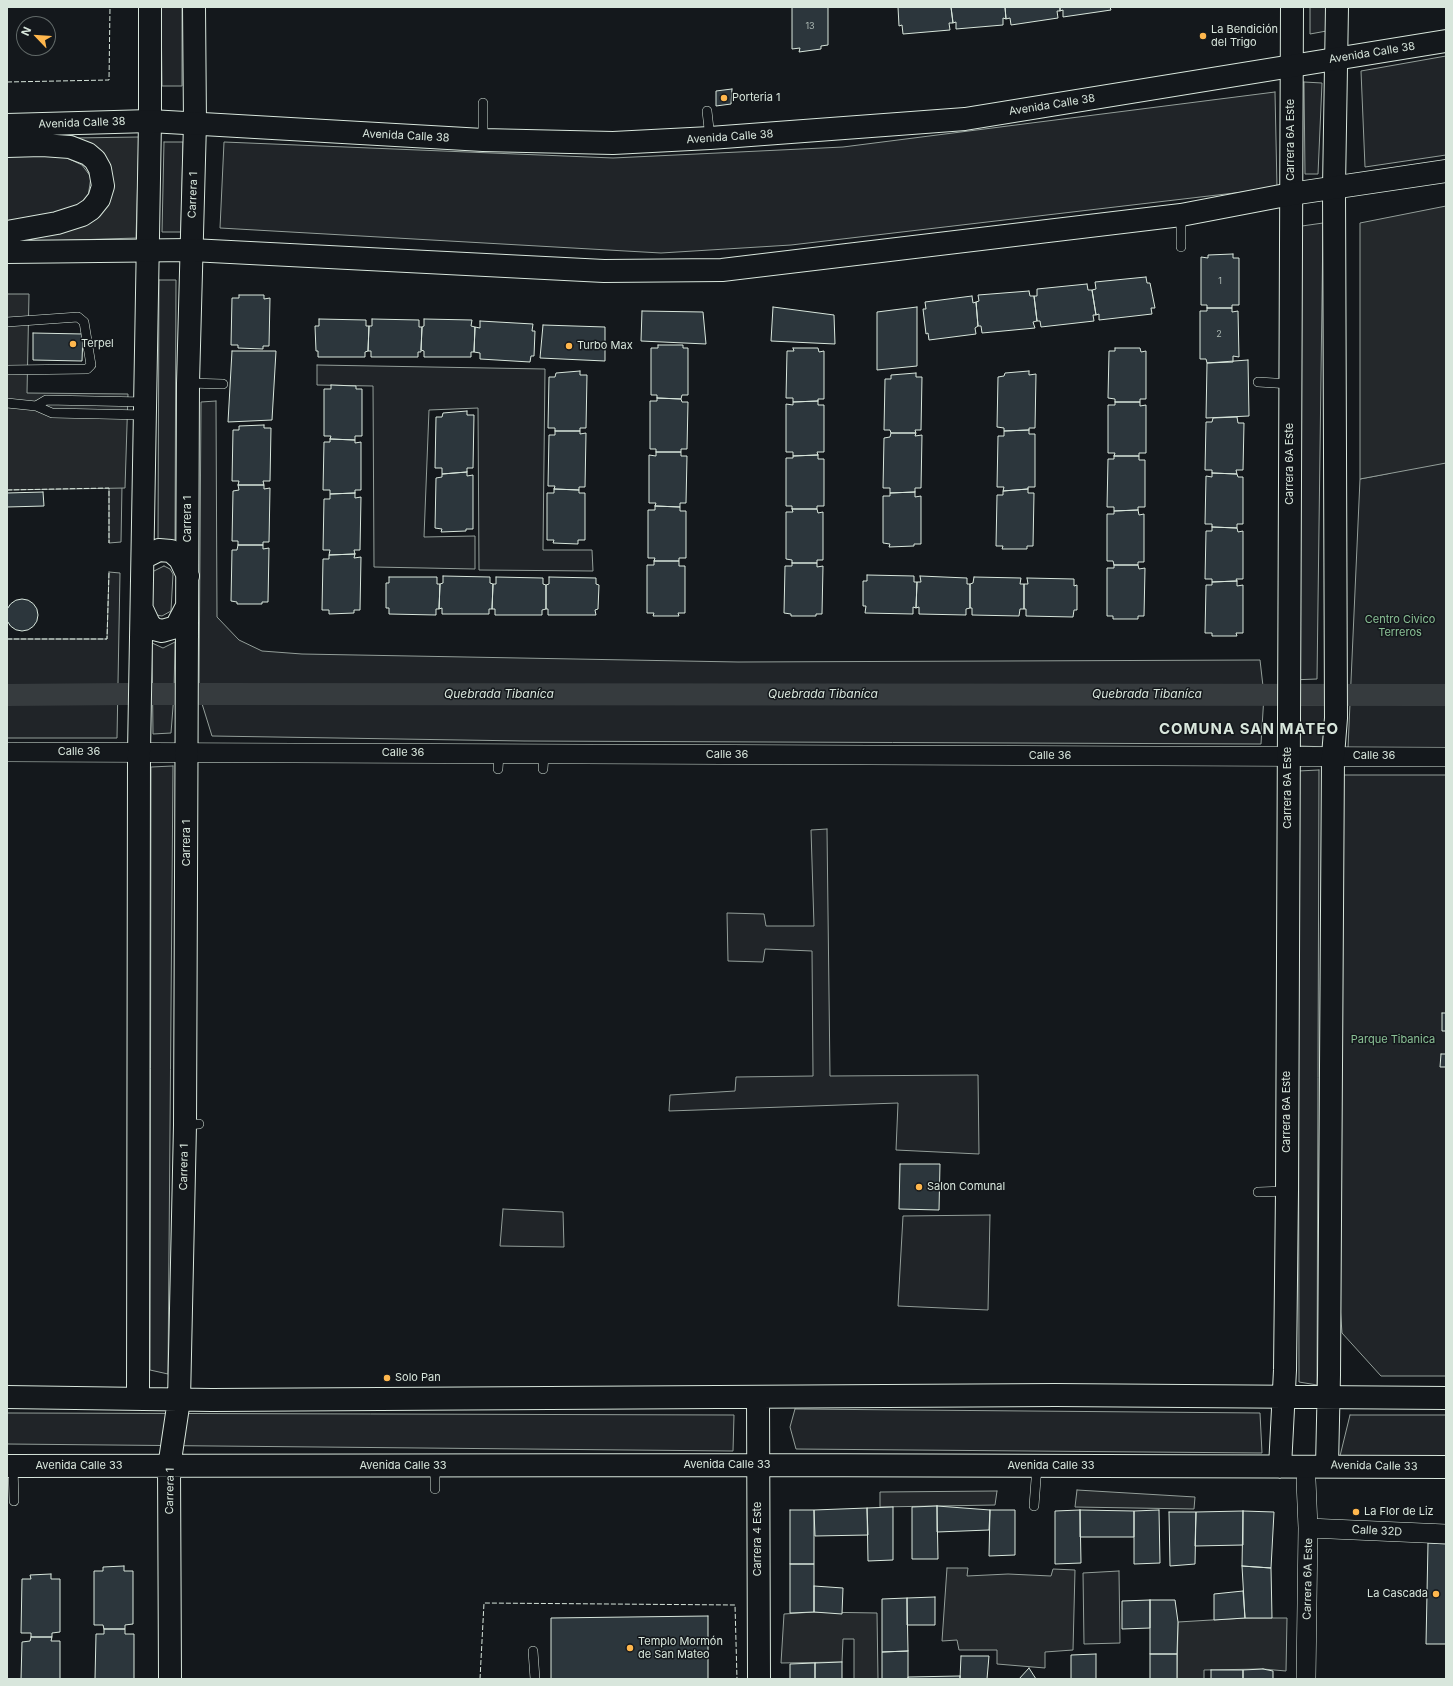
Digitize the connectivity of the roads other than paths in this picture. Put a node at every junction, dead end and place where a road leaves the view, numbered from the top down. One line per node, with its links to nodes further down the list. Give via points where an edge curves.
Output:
1 (150, 7): 10 (street)
2 (194, 7): 11 (street, Carrera 1)
3 (1292, 7): 7 (street, Carrera 6A Este)
4 (1337, 7): 6 (street)
5 (1446, 42): 6 (street, Avenida Calle 38)
6 (1336, 59): 7 (street, Avenida Calle 38); 17 (street)
7 (1291, 66): 13 (street, Avenida Calle 38, via 965,119); 18 (street, Carrera 6A Este)
8 (483, 103): 14 (lane)
9 (707, 111): 13 (lane)
10 (150, 121): 11 (street, Avenida Calle 38); 12 (street, Avenida Calle 38); 22 (street)
11 (195, 123): 14 (street, Avenida Calle 38); 23 (street, Carrera 1)
12 (7, 125)
13 (710, 138): 14 (street, Avenida Calle 38, via 613,143)
14 (483, 140)
15 (7, 146): 20 (street, via 70,148 88,154 96,160 103,186 99,199 91,209 82,214 57,223)
16 (1446, 171): 17 (street)
17 (1334, 187): 18 (street); 41 (street, via 1336,718)
18 (1291, 194): 19 (street); 30 (street, Carrera 6A Este)
19 (1181, 215): 21 (lane); 23 (street, via 722,270 604,271)
20 (7, 232)
21 (1181, 247)
22 (148, 250): 23 (street); 24 (street); 33 (street)
23 (191, 250): 28 (street, Carrera 1)
24 (7, 252)
25 (7, 322): 26 (lane, via 78,317 84,322 91,365 87,369)
26 (7, 370)
27 (1258, 382): 30 (lane)
28 (188, 383): 29 (lane); 35 (street, Carrera 1)
29 (223, 384)
30 (1291, 384): 42 (street, Carrera 6A Este)
31 (7, 403): 32 (lane)
32 (36, 406): 33 (lane, via 52,413); 33 (lane, via 46,400)
33 (145, 408): 34 (street)
34 (143, 558): 35 (street, via 159,550 171,551 180,559); 37 (street)
35 (188, 576): 36 (street, Carrera 1)
36 (188, 606): 37 (street, via 176,627 169,630 154,629); 40 (street, Carrera 1)
37 (142, 610): 39 (street)
38 (7, 752): 39 (street, Calle 36)
39 (139, 752): 40 (street, Calle 36); 51 (street)
40 (187, 752): 42 (street, Calle 36, via 544,762); 52 (street, Carrera 1, via 192,1124)
41 (1333, 756): 42 (street, Calle 36); 43 (street, Calle 36); 49 (street)
42 (1288, 757): 44 (street, Carrera 6A Este)
43 (1446, 757)
44 (1287, 1191): 45 (lane); 46 (street, Carrera 6A Este)
45 (1258, 1192)
46 (1283, 1397): 48 (street, via 1055,1395); 49 (street); 59 (street, Carrera 6A Este)
47 (7, 1398): 51 (street)
48 (758, 1398): 52 (street); 53 (street, Carrera 4 Este)
49 (1327, 1398): 50 (street); 57 (street)
50 (1446, 1398)
51 (138, 1400): 52 (street)
52 (179, 1400): 58 (street, Carrera 1)
53 (758, 1465): 55 (street, Avenida Calle 33); 56 (street, Avenida Calle 33); 70 (street, Carrera 4 Este)
54 (10, 1466): 58 (street, Avenida Calle 33); 63 (lane)
55 (435, 1466): 58 (street, Avenida Calle 33); 62 (lane)
56 (1037, 1466): 59 (street, Avenida Calle 33); 64 (lane)
57 (1327, 1466): 59 (street, Avenida Calle 33); 60 (street, Avenida Calle 33); 61 (street)
58 (169, 1467): 68 (street, Carrera 1)
59 (1280, 1467): 61 (street)
60 (1446, 1467)
61 (1306, 1480): 65 (street, Carrera 6A Este)
62 (435, 1489)
63 (14, 1500)
64 (1034, 1506)
65 (1308, 1528): 66 (street, Calle 32D); 71 (street, Carrera 6A Este)
66 (1446, 1534)
67 (533, 1651): 69 (lane)
68 (170, 1679)
69 (535, 1679)
70 (759, 1679)
71 (1306, 1679)

